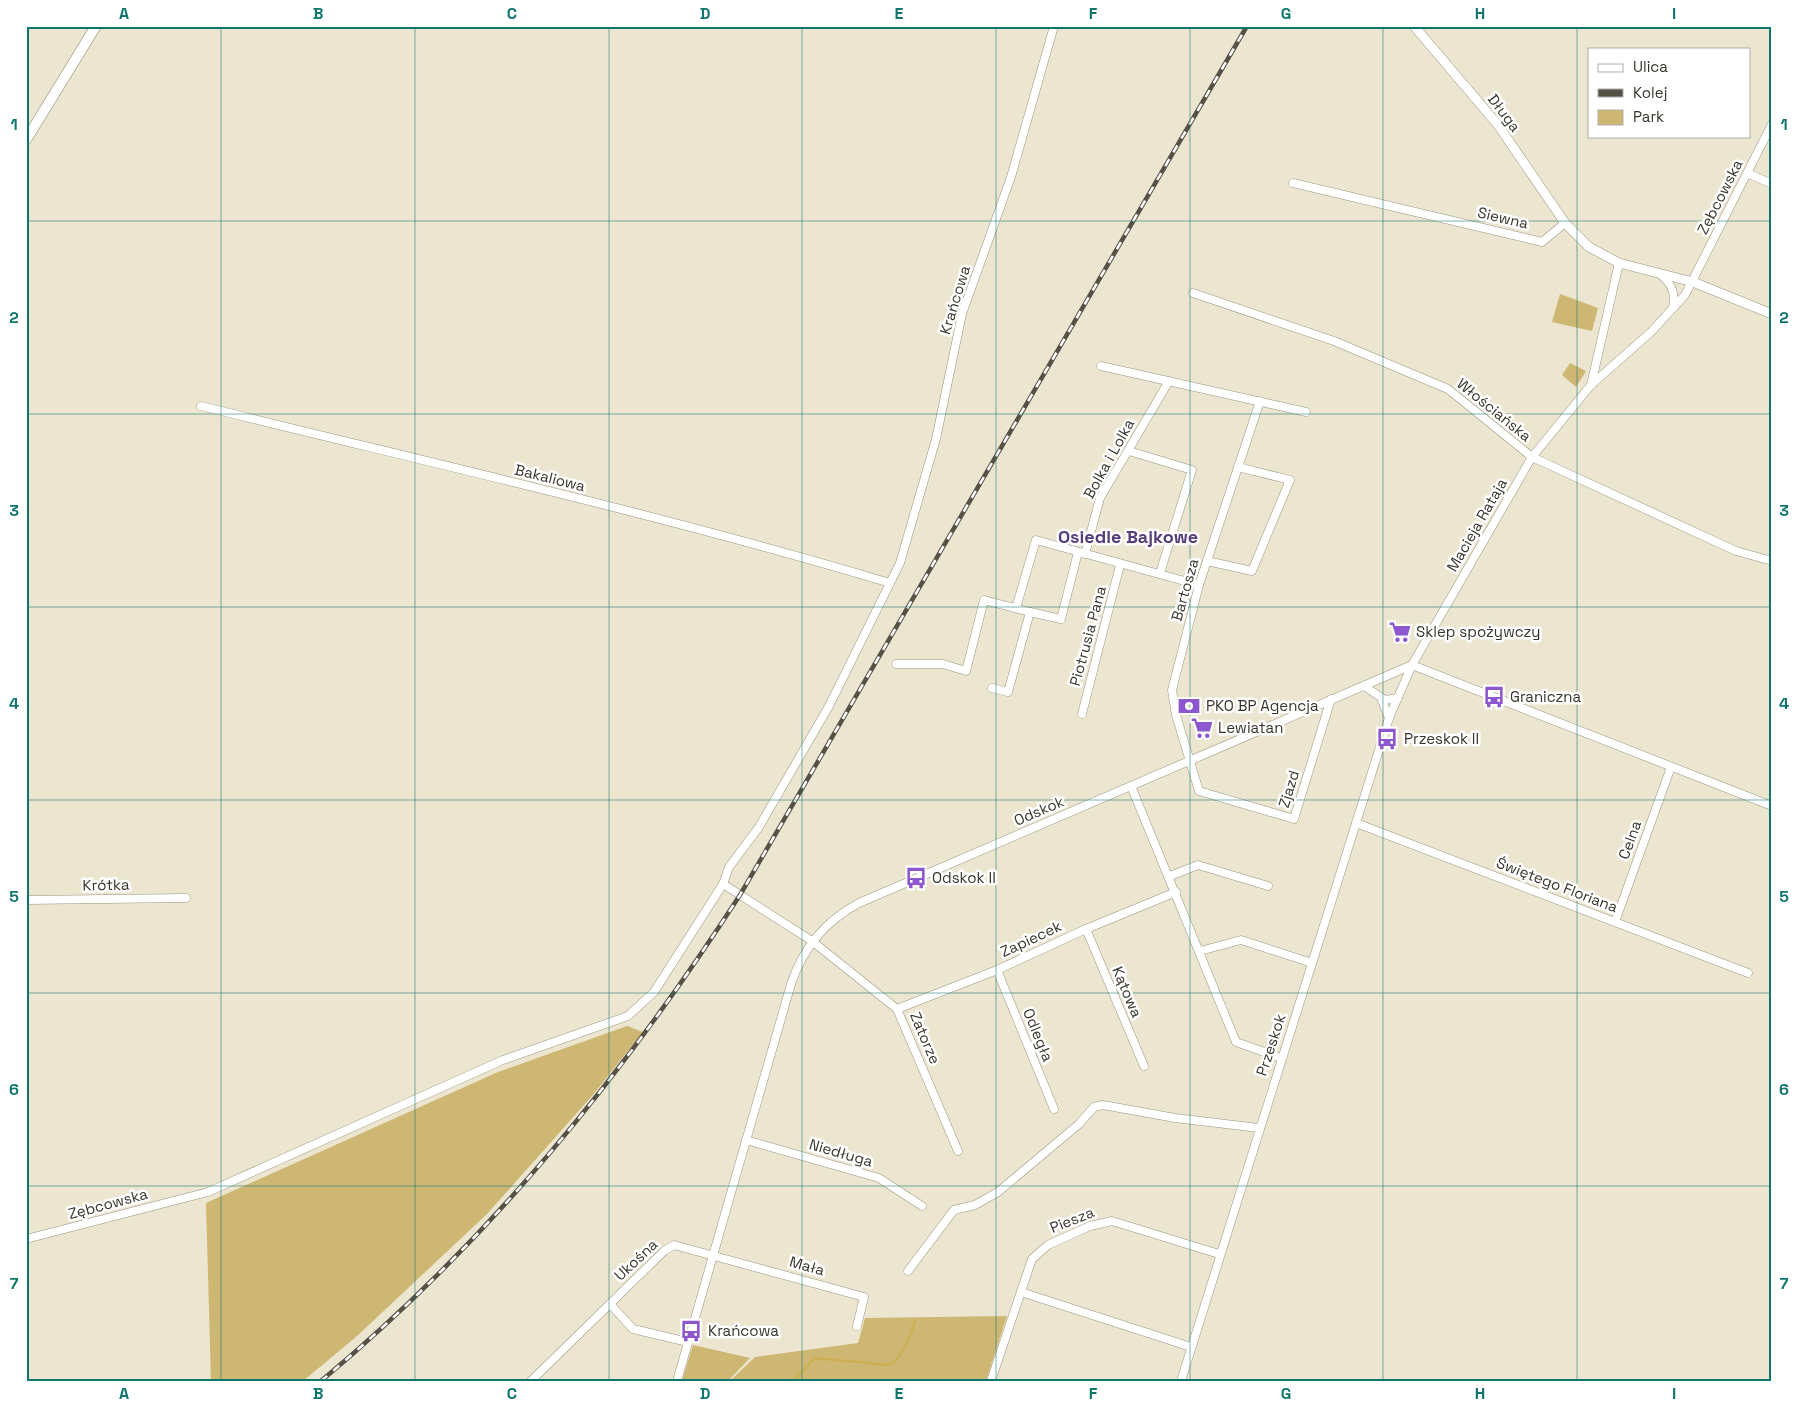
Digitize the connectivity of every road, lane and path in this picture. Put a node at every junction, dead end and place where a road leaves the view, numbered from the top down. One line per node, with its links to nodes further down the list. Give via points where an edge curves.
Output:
1 (96, 26): 5 (main road)
2 (1054, 26): 30 (street, Krańcowa, via 1011,177 962,314 936,439 900,563)
3 (1414, 26): 9 (street, Długa, via 1498,125)
4 (1772, 124): 6 (street, Zębcowska)
5 (26, 140)
6 (1747, 173): 8 (street); 12 (street, Zębcowska)
7 (1293, 183): 9 (street, Siewna, via 1542,242)
8 (1772, 184)
9 (1564, 223): 10 (street, via 1589,247)
10 (1619, 264): 11 (street); 18 (street, Macieja Rataja)
11 (1661, 275): 12 (street); 14 (street, via 1673,290)
12 (1693, 282): 14 (street, Macieja Rataja); 15 (street)
13 (1193, 293): 23 (street, Włościańska, via 1334,341 1448,389)
14 (1673, 308): 18 (street, Macieja Rataja)
15 (1772, 314)
16 (1101, 366): 17 (street)
17 (1169, 381): 19 (street); 22 (street, Bolka i Lolka)
18 (1591, 385): 23 (street, Macieja Rataja)
19 (1260, 401): 21 (street); 24 (street, Bartosza)
20 (201, 406): 30 (street, Bakaliowa, via 804,557)
21 (1306, 412)
22 (1129, 451): 25 (street, Bolka i Lolka, via 1100,498); 29 (street, via 1192,470)
23 (1532, 457): 27 (street, Włościańska, via 1736,551); 35 (street, Macieja Rataja)
24 (1238, 467): 26 (street, Bartosza); 26 (street, via 1290,480 1252,571)
25 (1082, 553): 28 (street); 32 (street, via 1036,540); 33 (street, Bolka i Lolka, via 1061,619)
26 (1207, 561): 31 (street, Bartosza)
27 (1772, 561)
28 (1120, 565): 29 (street); 43 (street, Piotrusia Pana)
29 (1160, 574): 31 (street)
30 (890, 583): 51 (street, Krańcowa, via 829,706 759,827 729,867)
31 (1199, 585): 45 (street, Bartosza, via 1172,690)
32 (1016, 608): 33 (street); 34 (street, via 984,600 966,670 943,664)
33 (1030, 612): 38 (street, via 1008,692)
34 (896, 664)
35 (1412, 665): 36 (street); 39 (street, Macieja Rataja); 46 (street)
36 (1385, 676): 37 (street, Odskok); 39 (street, via 1396,677); 40 (street, via 1376,687)
37 (1364, 686): 40 (street); 42 (street, Odskok)
38 (992, 688)
39 (1402, 688): 41 (street)
40 (1380, 696): 41 (street, via 1390,701); 44 (street)
41 (1398, 698): 44 (street, Przeskok)
42 (1331, 699): 45 (street, Odskok); 45 (street, Zjazd, via 1294,819 1199,791)
43 (1082, 714)
44 (1388, 718): 49 (street, Przeskok)
45 (1190, 760): 47 (street, Odskok)
46 (1671, 766): 48 (street); 56 (street, Celna)
47 (1131, 786): 50 (street); 58 (street, Odskok, via 859,903 836,917)
48 (1772, 806)
49 (1356, 823): 56 (street, Świętego Floriana); 60 (street, Przeskok)
50 (1170, 876): 52 (street, via 1198,865); 53 (street)
51 (722, 884): 58 (street); 71 (street, Zębcowska, via 654,992 628,1016 503,1060 196,1195)
52 (1268, 886)
53 (1176, 892): 57 (street, Zapiecek); 59 (street)
54 (186, 898): 55 (street, Krótka)
55 (26, 900)
56 (1616, 922): 62 (street, Świętego Floriana)
57 (1086, 929): 61 (street, Zapiecek); 65 (street, Kątowa)
58 (812, 941): 63 (street, Zatorze); 68 (street, via 794,976)
59 (1200, 951): 60 (street, via 1241,940); 64 (street, via 1236,1042)
60 (1312, 963): 64 (street, Przeskok)
61 (997, 970): 63 (street, Zapiecek); 66 (street, Odległa)
62 (1748, 974)
63 (897, 1009): 69 (street, Zatorze)
64 (1281, 1058): 67 (street, Przeskok)
65 (1144, 1066)
66 (1054, 1109)
67 (1259, 1128): 73 (street, Przeskok); 74 (street, via 1094,1106 1080,1124 998,1192 975,1206 954,1210)
68 (746, 1140): 70 (street, Niedługa, via 879,1178); 72 (street)
69 (958, 1151)
70 (922, 1206)
71 (26, 1239)
72 (713, 1254): 76 (street, Ukośna, via 680,1245 668,1248); 77 (street, Mała, via 864,1297); 78 (street)
73 (1219, 1254): 75 (street, Piesza, via 1120,1222 1104,1221 1038,1251); 79 (street, Przeskok)
74 (908, 1271)
75 (1021, 1292): 79 (street); 82 (street, Piesza)
76 (610, 1304): 78 (street, via 633,1329); 80 (street, Ukośna)
77 (857, 1326)
78 (688, 1342): 81 (street)
79 (1191, 1347): 83 (street, Przeskok)
80 (531, 1381)
81 (677, 1381)
82 (990, 1381)
83 (1180, 1381)

